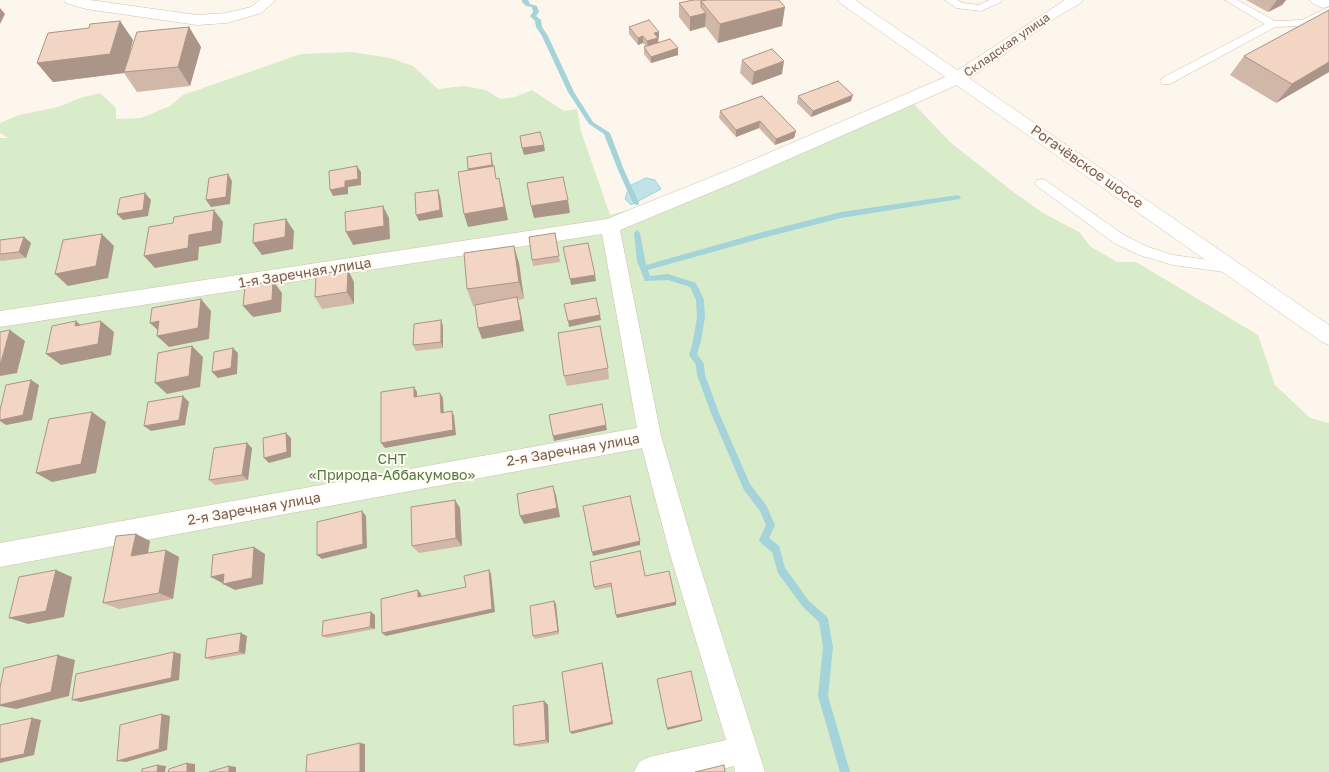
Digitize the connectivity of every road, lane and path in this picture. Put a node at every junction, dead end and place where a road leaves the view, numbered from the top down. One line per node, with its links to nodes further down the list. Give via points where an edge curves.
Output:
1 (71, 0): 2 (street, via 197,20 227,18 256,10)
2 (269, 0)
3 (845, 0): 10 (street, Рогачёвское шоссе)
4 (950, 0): 5 (lane, via 960,6 981,8)
5 (997, 0)
6 (1076, 0): 10 (street, Складская улица)
7 (1230, 0): 9 (lane)
8 (1325, 4): 9 (lane, via 1304,23)
9 (1273, 24): 11 (lane)
10 (958, 78): 13 (street, Складская улица); 14 (street, Рогачёвское шоссе)
11 (1166, 81)
12 (1041, 183): 14 (lane, via 1119,239 1144,251 1173,260)
13 (610, 226): 15 (street, 1-я Заречная улица); 17 (street)
14 (1231, 268): 16 (street, Рогачёвское шоссе)
15 (0, 320)
16 (1329, 336)
17 (650, 436): 18 (street, 2-я Заречная улица); 19 (street, via 682,551)
18 (0, 555)
19 (747, 761): 20 (street)
20 (649, 772)

